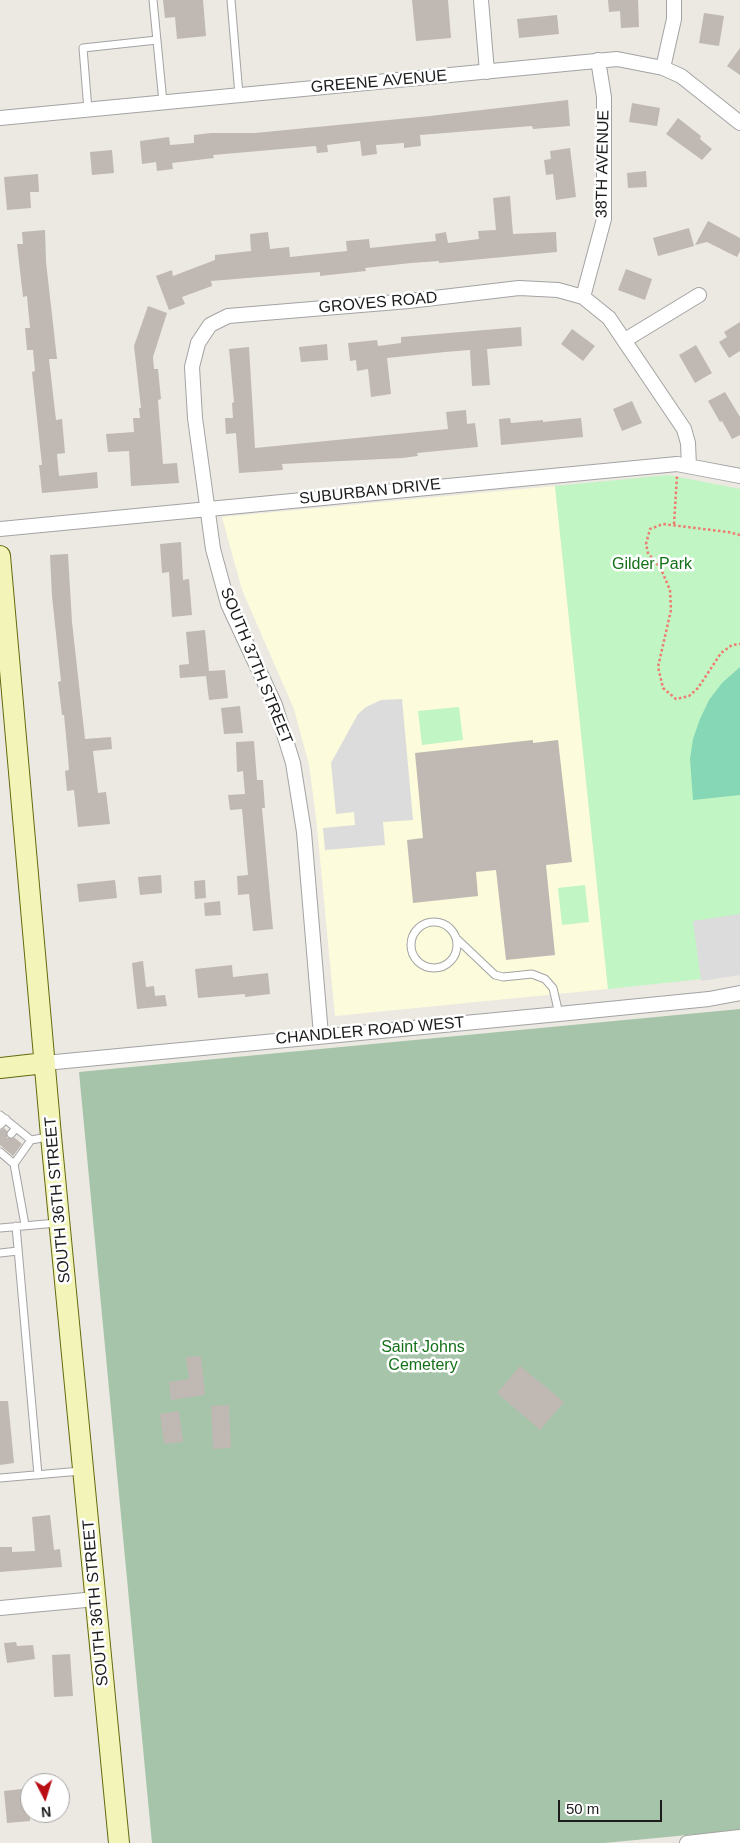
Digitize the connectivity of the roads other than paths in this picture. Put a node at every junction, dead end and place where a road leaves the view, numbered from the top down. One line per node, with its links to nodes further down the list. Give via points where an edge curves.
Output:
1 (153, 0): 5 (lane)
2 (231, 0): 9 (lane)
3 (481, 0): 8 (street)
4 (674, 0): 7 (street, via 674,19)
5 (157, 40): 10 (lane); 11 (lane, via 83,48)
6 (598, 60): 7 (street, GREENE AVENUE, via 625,60); 8 (street, GREENE AVENUE); 15 (street, 38TH AVENUE, via 604,97 604,219)
7 (663, 68): 13 (street, GREENE AVENUE, via 702,91)
8 (487, 72): 9 (street, GREENE AVENUE)
9 (239, 95): 10 (street, GREENE AVENUE)
10 (163, 102): 11 (street, GREENE AVENUE)
11 (88, 110): 12 (street, GREENE AVENUE)
12 (0, 118)
13 (740, 123)
14 (699, 295): 16 (street)
15 (584, 297): 16 (street, GROVES ROAD, via 609,318); 17 (street, GROVES ROAD, via 558,290 519,288 228,316 210,325 198,343 192,367)
16 (625, 340): 18 (street, GROVES ROAD, via 684,428 688,443)
17 (195, 418): 20 (street, SOUTH 37TH STREET)
18 (683, 465): 19 (street, SUBURBAN DRIVE); 20 (street, SUBURBAN DRIVE)
19 (740, 476)
20 (208, 509): 21 (street, SUBURBAN DRIVE); 27 (street, SOUTH 37TH STREET, via 213,549 228,604 275,705 293,763 304,832)
21 (0, 529)
22 (0, 556): 23 (main road, SOUTH 36TH STREET)
23 (1, 587): 28 (main road, SOUTH 36TH STREET)
24 (457, 939): 24 (lane, via 454,932 441,922 425,923 414,934 412,950 419,962 432,968 440,967 456,954); 26 (lane, via 495,975 532,974 545,979 553,988)
25 (740, 994): 26 (street, CHANDLER ROAD WEST)
26 (559, 1014): 27 (street, CHANDLER ROAD WEST)
27 (321, 1035): 28 (street, CHANDLER ROAD WEST)
28 (45, 1063): 29 (main road, CHANDLER ROAD WEST); 33 (main road, SOUTH 36TH STREET)
29 (0, 1068)
30 (2, 1120): 31 (lane)
31 (16, 1128): 32 (lane); 34 (lane)
32 (11, 1134)
33 (51, 1136): 34 (lane); 37 (main road, SOUTH 36TH STREET)
34 (31, 1140): 36 (lane)
35 (0, 1149): 36 (lane)
36 (14, 1164): 38 (lane)
37 (60, 1223): 38 (lane); 43 (main road, SOUTH 36TH STREET)
38 (26, 1225): 39 (lane)
39 (16, 1226): 40 (lane); 41 (lane)
40 (0, 1228)
41 (18, 1251): 42 (lane); 44 (lane)
42 (0, 1253)
43 (84, 1471): 44 (lane); 46 (main road, SOUTH 36TH STREET)
44 (38, 1475): 45 (lane)
45 (0, 1478)
46 (96, 1599): 47 (street); 49 (main road, SOUTH 36TH STREET)
47 (0, 1608)
48 (740, 1838): 50 (street)
49 (119, 1843)
50 (687, 1843)

